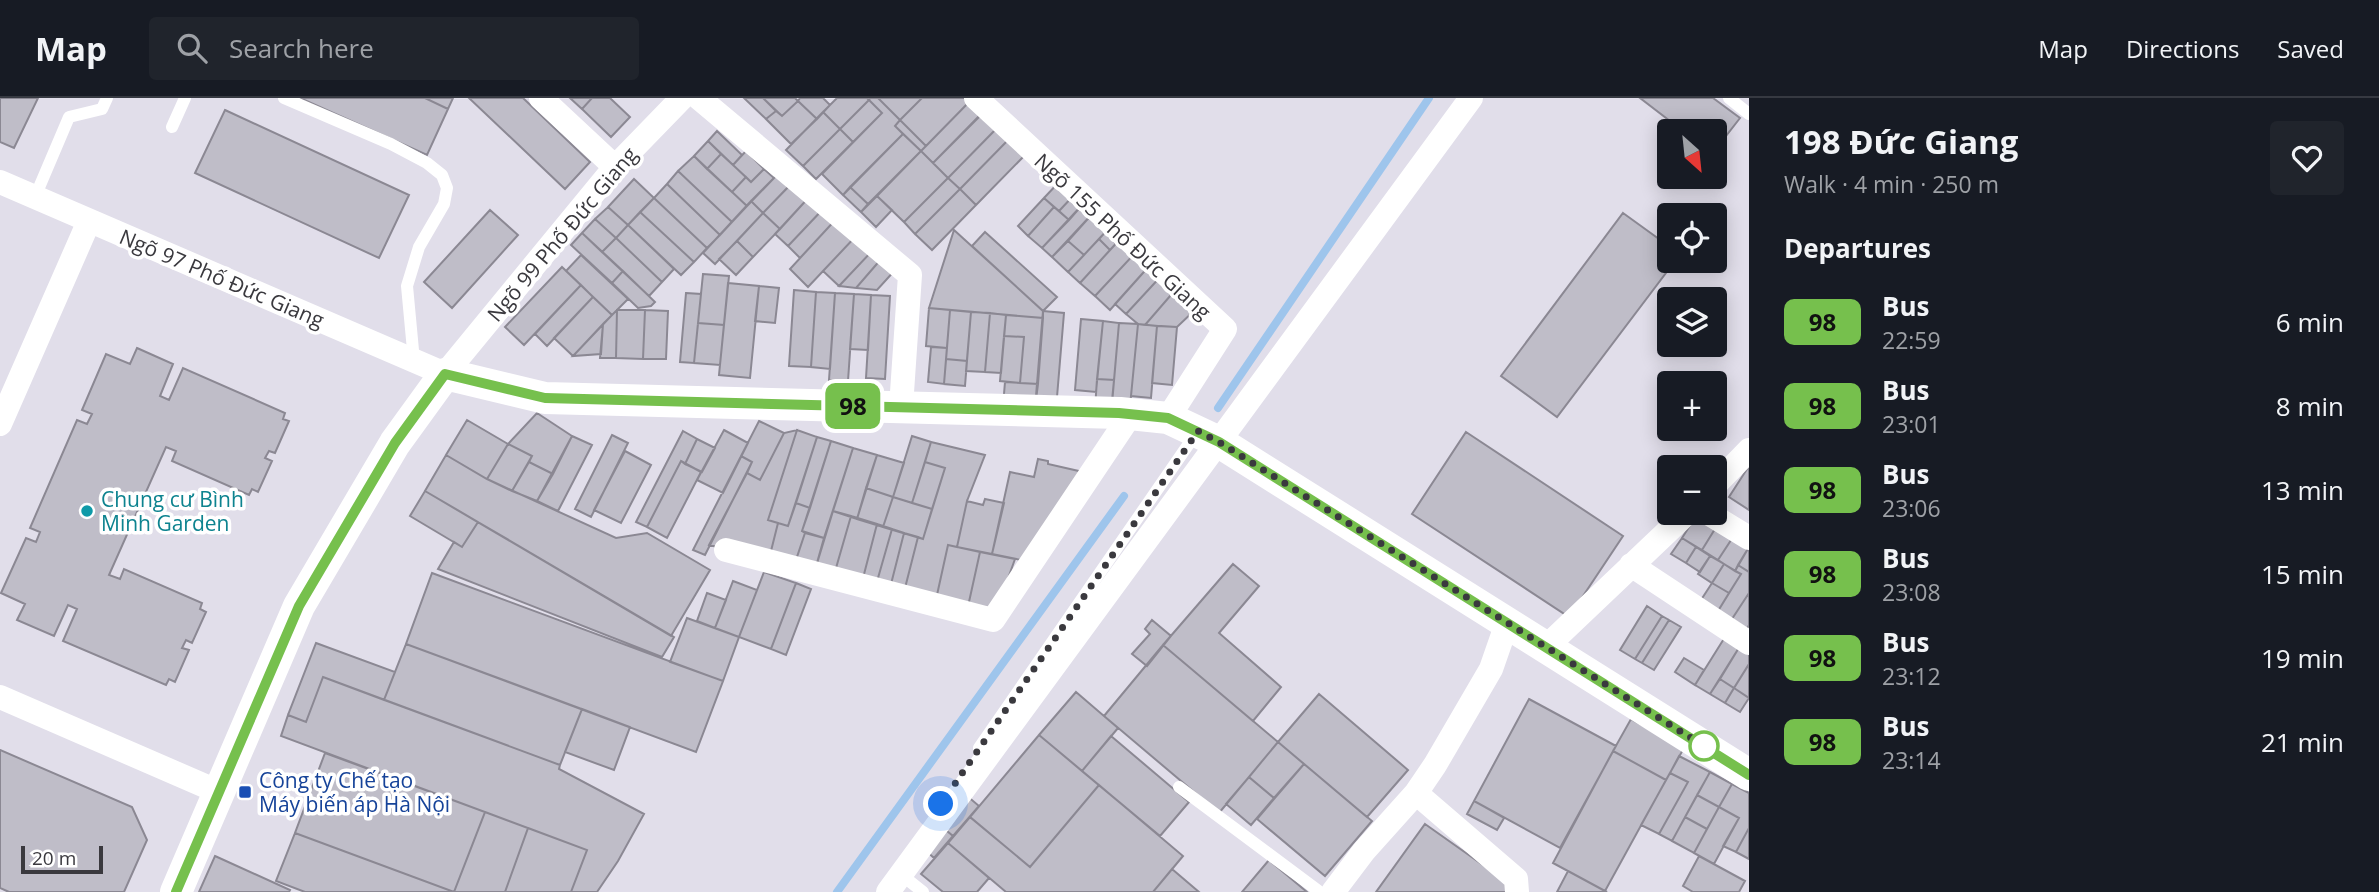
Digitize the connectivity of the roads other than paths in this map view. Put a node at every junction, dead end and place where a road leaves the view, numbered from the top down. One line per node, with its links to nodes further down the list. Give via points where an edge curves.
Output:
1 (107, 98): 14 (lane, via 102,109 69,117)
2 (185, 98): 11 (lane)
3 (284, 98): 16 (lane, via 391,144 442,175 447,188 444,204 419,247 407,286)
4 (541, 98): 12 (street)
5 (682, 98): 12 (street, Ngõ 99 Phố Đức Giang)
6 (699, 98): 18 (street, via 910,275)
7 (975, 98): 20 (street, Ngõ 155 Phố Đức Giang, via 1225,330)
8 (1471, 98): 22 (street)
9 (1729, 98): 10 (lane)
10 (1749, 114)
11 (172, 127)
12 (615, 167): 17 (street, Ngõ 99 Phố Đức Giang)
13 (0, 182): 14 (street, Ngõ 97 Phố Đức Giang)
14 (35, 197): 15 (street, Ngõ 97 Phố Đức Giang)
15 (89, 221): 16 (street, Ngõ 97 Phố Đức Giang); 21 (street)
16 (414, 361): 17 (street, Ngõ 97 Phố Đức Giang)
17 (445, 374): 18 (street, via 545,398); 36 (street, via 395,443 299,606)
18 (901, 407): 19 (street)
19 (1131, 414): 20 (street); 28 (street, via 993,620)
20 (1168, 418): 22 (street)
21 (0, 424)
22 (1208, 437): 30 (street); 38 (street)
23 (1749, 450): 24 (street)
24 (1727, 473)
25 (1674, 525): 29 (street)
26 (1727, 525): 27 (street)
27 (1749, 538)
28 (726, 550)
29 (1632, 565): 31 (street); 32 (street)
30 (1507, 623): 32 (street); 37 (street, via 1491,669)
31 (1749, 643)
32 (1546, 647): 34 (street)
33 (0, 697): 36 (street)
34 (1749, 775)
35 (1179, 787): 42 (lane)
36 (219, 792): 39 (street)
37 (1416, 793): 43 (street); 44 (street, via 1507,870 1516,879)
38 (895, 878): 40 (lane); 41 (lane)
39 (176, 892)
40 (878, 892)
41 (923, 892)
42 (1320, 892)
43 (1333, 892)
44 (1517, 892)

